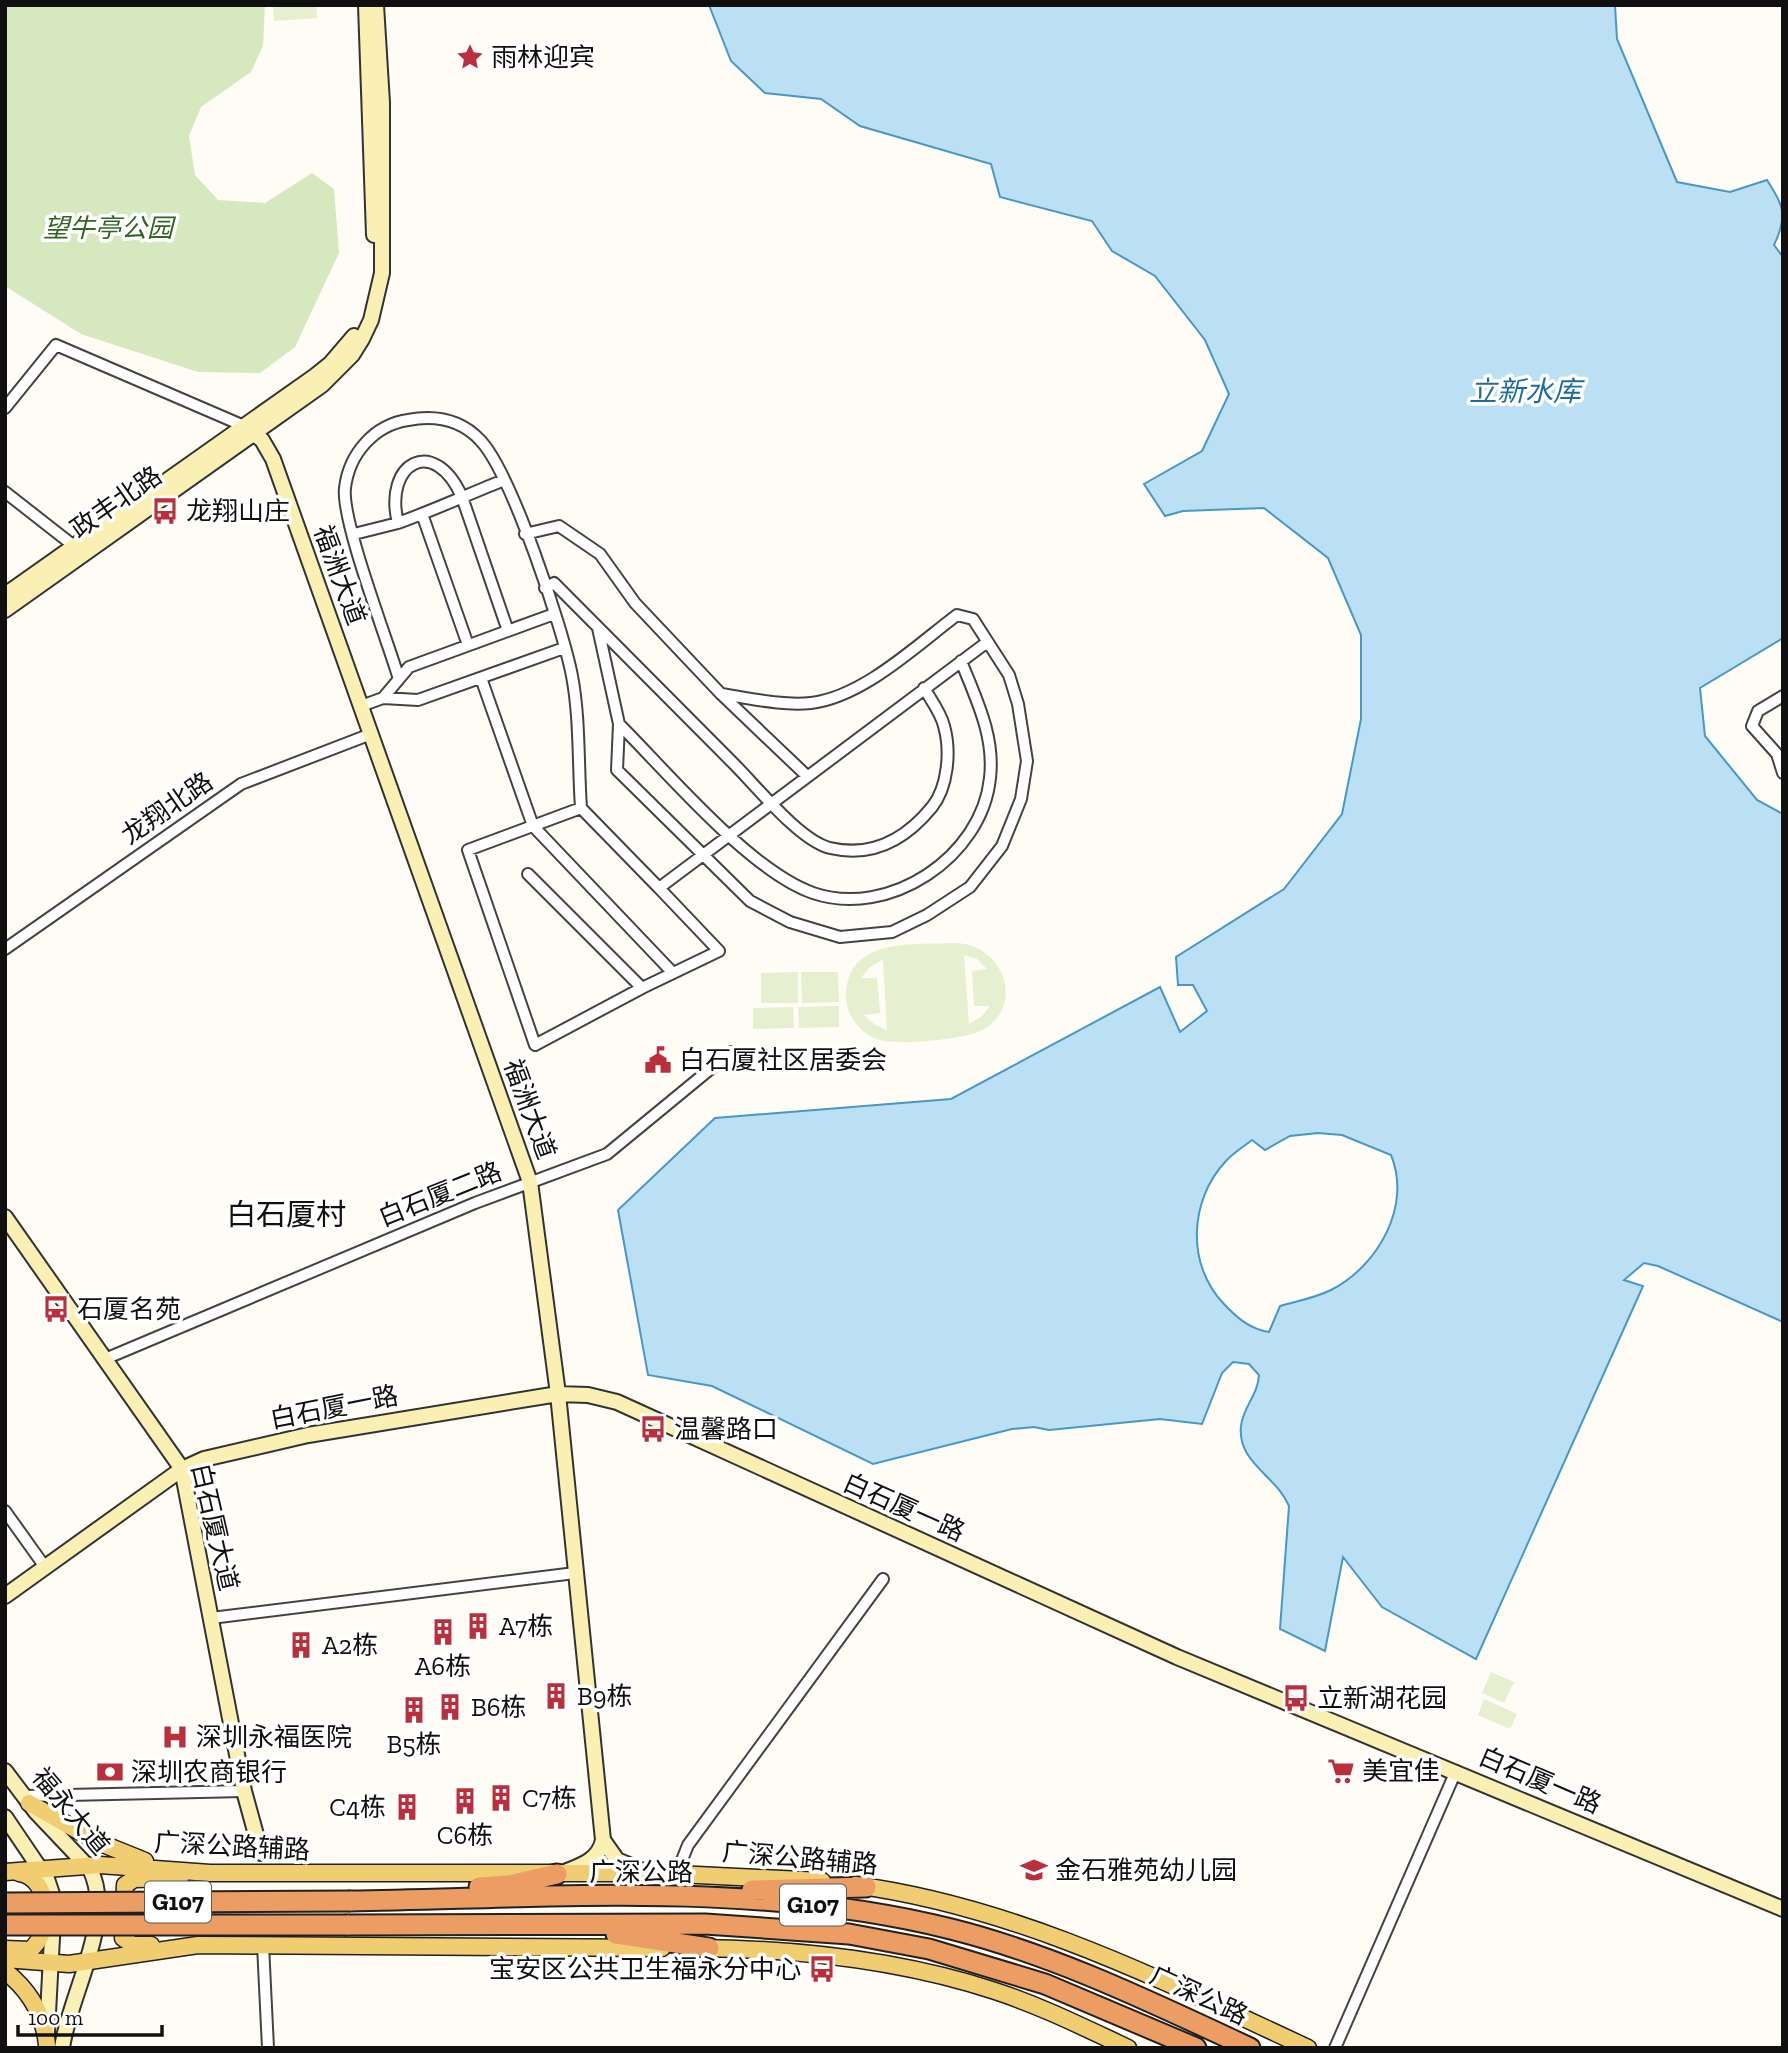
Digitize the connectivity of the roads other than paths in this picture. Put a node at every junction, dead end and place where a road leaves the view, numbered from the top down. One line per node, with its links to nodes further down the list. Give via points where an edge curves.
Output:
1 (366, 5): 4 (street, via 374,246 363,316 355,334 330,364)
2 (376, 5): 4 (street, via 384,248 371,320 338,371)
3 (5, 408): 4 (street, via 56,345)
4 (249, 430): 12 (street, 政丰北路); 15 (street, 政丰北路); 29 (street, 福洲大道, via 273,459)
5 (504, 480): 7 (street); 10 (street, via 480,440 458,423 430,416 393,422 367,438 353,462 345,490); 11 (street)
6 (5, 492): 12 (street)
7 (462, 497): 8 (street); 9 (street, via 442,466 430,461 418,464 405,470 396,483 393,503); 18 (street)
8 (422, 514): 9 (street); 20 (street)
9 (398, 523): 10 (street)
10 (354, 534): 23 (street)
11 (525, 534): 13 (street); 26 (street, via 559,526 600,554 635,603)
12 (74, 546): 14 (street, 政丰北路)
13 (545, 588): 16 (street); 17 (street, via 554,583)
14 (5, 595)
15 (5, 610)
16 (554, 614): 18 (street); 21 (street)
17 (598, 628): 30 (street); 34 (street)
18 (508, 631): 20 (street)
19 (986, 643): 22 (street); 26 (street, via 973,619 957,615 858,688 813,703); 38 (street, via 1009,675 1027,761 1021,799 1002,846 970,887 892,932 840,937 790,922 750,901)
20 (468, 645): 23 (street, via 409,667)
21 (564, 649): 24 (street); 35 (street, via 572,676)
22 (961, 661): 25 (street); 37 (street, via 988,728 990,779 974,829 947,860 910,885 884,892 858,898 815,894 772,874)
23 (398, 676): 28 (street)
24 (481, 678): 28 (street, via 418,701); 36 (street)
25 (924, 688): 33 (street); 34 (street, via 944,724 948,763 937,801 916,827 890,845 861,850 830,848 811,839)
26 (721, 694): 33 (street)
27 (1783, 696): 32 (street, via 1758,710 1752,726 1777,754)
28 (383, 698): 29 (street)
29 (361, 706): 31 (street, 福洲大道)
30 (619, 724): 37 (street); 38 (street, via 617,770)
31 (371, 734): 41 (street, 龙翔北路, via 241,784); 45 (street, 福洲大道)
32 (1783, 773)
33 (807, 776): 34 (street)
34 (772, 802): 37 (street)
35 (581, 808): 36 (street); 40 (street)
36 (533, 826): 42 (street); 43 (street, via 468,850 535,1045)
37 (730, 834): 38 (street)
38 (702, 855): 40 (street)
39 (528, 874): 43 (street)
40 (659, 888): 42 (street, via 719,951)
41 (5, 949)
42 (673, 973): 43 (street)
43 (642, 988)
44 (732, 1052): 45 (street, 白石厦二路, via 607,1154)
45 (530, 1182): 47 (street, 白石厦二路); 48 (street, 福洲大道)
46 (5, 1217): 47 (street, 白石厦大道)
47 (105, 1359): 49 (street, 白石厦大道)
48 (558, 1394): 49 (street, 白石厦一路, via 308,1435 204,1459); 52 (street, 福洲大道); 57 (street, 白石厦一路, via 617,1402 1177,1657)
49 (181, 1469): 51 (street, 白石厦一路); 55 (street, 白石厦大道)
50 (5, 1511): 51 (street)
51 (45, 1567): 54 (street, 白石厦一路)
52 (575, 1573): 55 (street); 61 (street, 福洲大道)
53 (883, 1579): 70 (street, via 688,1846)
54 (5, 1595)
55 (211, 1618): 58 (street, 白石厦大道)
56 (5, 1770): 59 (street, 福永大道)
57 (1456, 1771): 75 (street, 白石厦一路); 93 (street)
58 (244, 1791): 59 (street); 62 (street, 白石厦大道)
59 (26, 1799): 63 (street, 福永大道); 65 (main road, via 114,1850)
60 (5, 1817): 64 (street, 福永大道)
61 (603, 1840): 68 (street, via 617,1860); 69 (street, via 592,1859)
62 (261, 1853)
63 (87, 1865): 64 (main road, 广深公路辅路); 65 (main road, 广深公路辅路); 83 (street, 福永大道, via 95,1881 96,1920)
64 (40, 1868): 66 (main road, 广深公路辅路); 84 (street, 福永大道, via 54,1900)
65 (174, 1871): 67 (main road, 广深公路辅路)
66 (5, 1872): 81 (main road, via 37,1880 44,1912 34,1947)
67 (210, 1873): 69 (main road, 广深公路辅路); 78 (main road, via 169,1880 134,1879 127,1881 123,1890 125,1941)
68 (656, 1873): 69 (main road, 广深公路辅路); 70 (main road, 广深公路辅路)
69 (557, 1874): 73 (highway, via 509,1885 398,1891)
70 (681, 1874): 71 (main road, 广深公路辅路, via 767,1876)
71 (866, 1886): 72 (highway); 92 (main road, 广深公路辅路, via 990,1914 1064,1939)
72 (662, 1897): 73 (highway, 广深公路 / G107); 91 (highway, 广深公路 / G107, via 799,1904 952,1929 1139,1996)
73 (350, 1901): 74 (highway, 广深公路 / G107, bridge)
74 (5, 1903)
75 (1783, 1909)
76 (5, 1925): 77 (highway, 广深公路 / G107, bridge)
77 (559, 1926): 80 (highway); 90 (highway, 广深公路 / G107, via 768,1926 891,1941 1045,1984)
78 (198, 1945): 79 (main road); 83 (main road)
79 (263, 1945): 80 (main road); 88 (street)
80 (709, 1948): 89 (main road, via 823,1955 952,1978 1050,2012)
81 (5, 1949)
82 (5, 1959): 84 (main road)
83 (88, 1962): 84 (main road); 87 (street, 福永大道)
84 (52, 1964): 87 (street, 福永大道)
85 (5, 1971): 86 (main road)
86 (12, 1984): 87 (main road, via 40,2015)
87 (52, 2047)
88 (268, 2048)
89 (1128, 2048)
90 (1196, 2048)
91 (1250, 2048)
92 (1308, 2048)
93 (1335, 2048)

